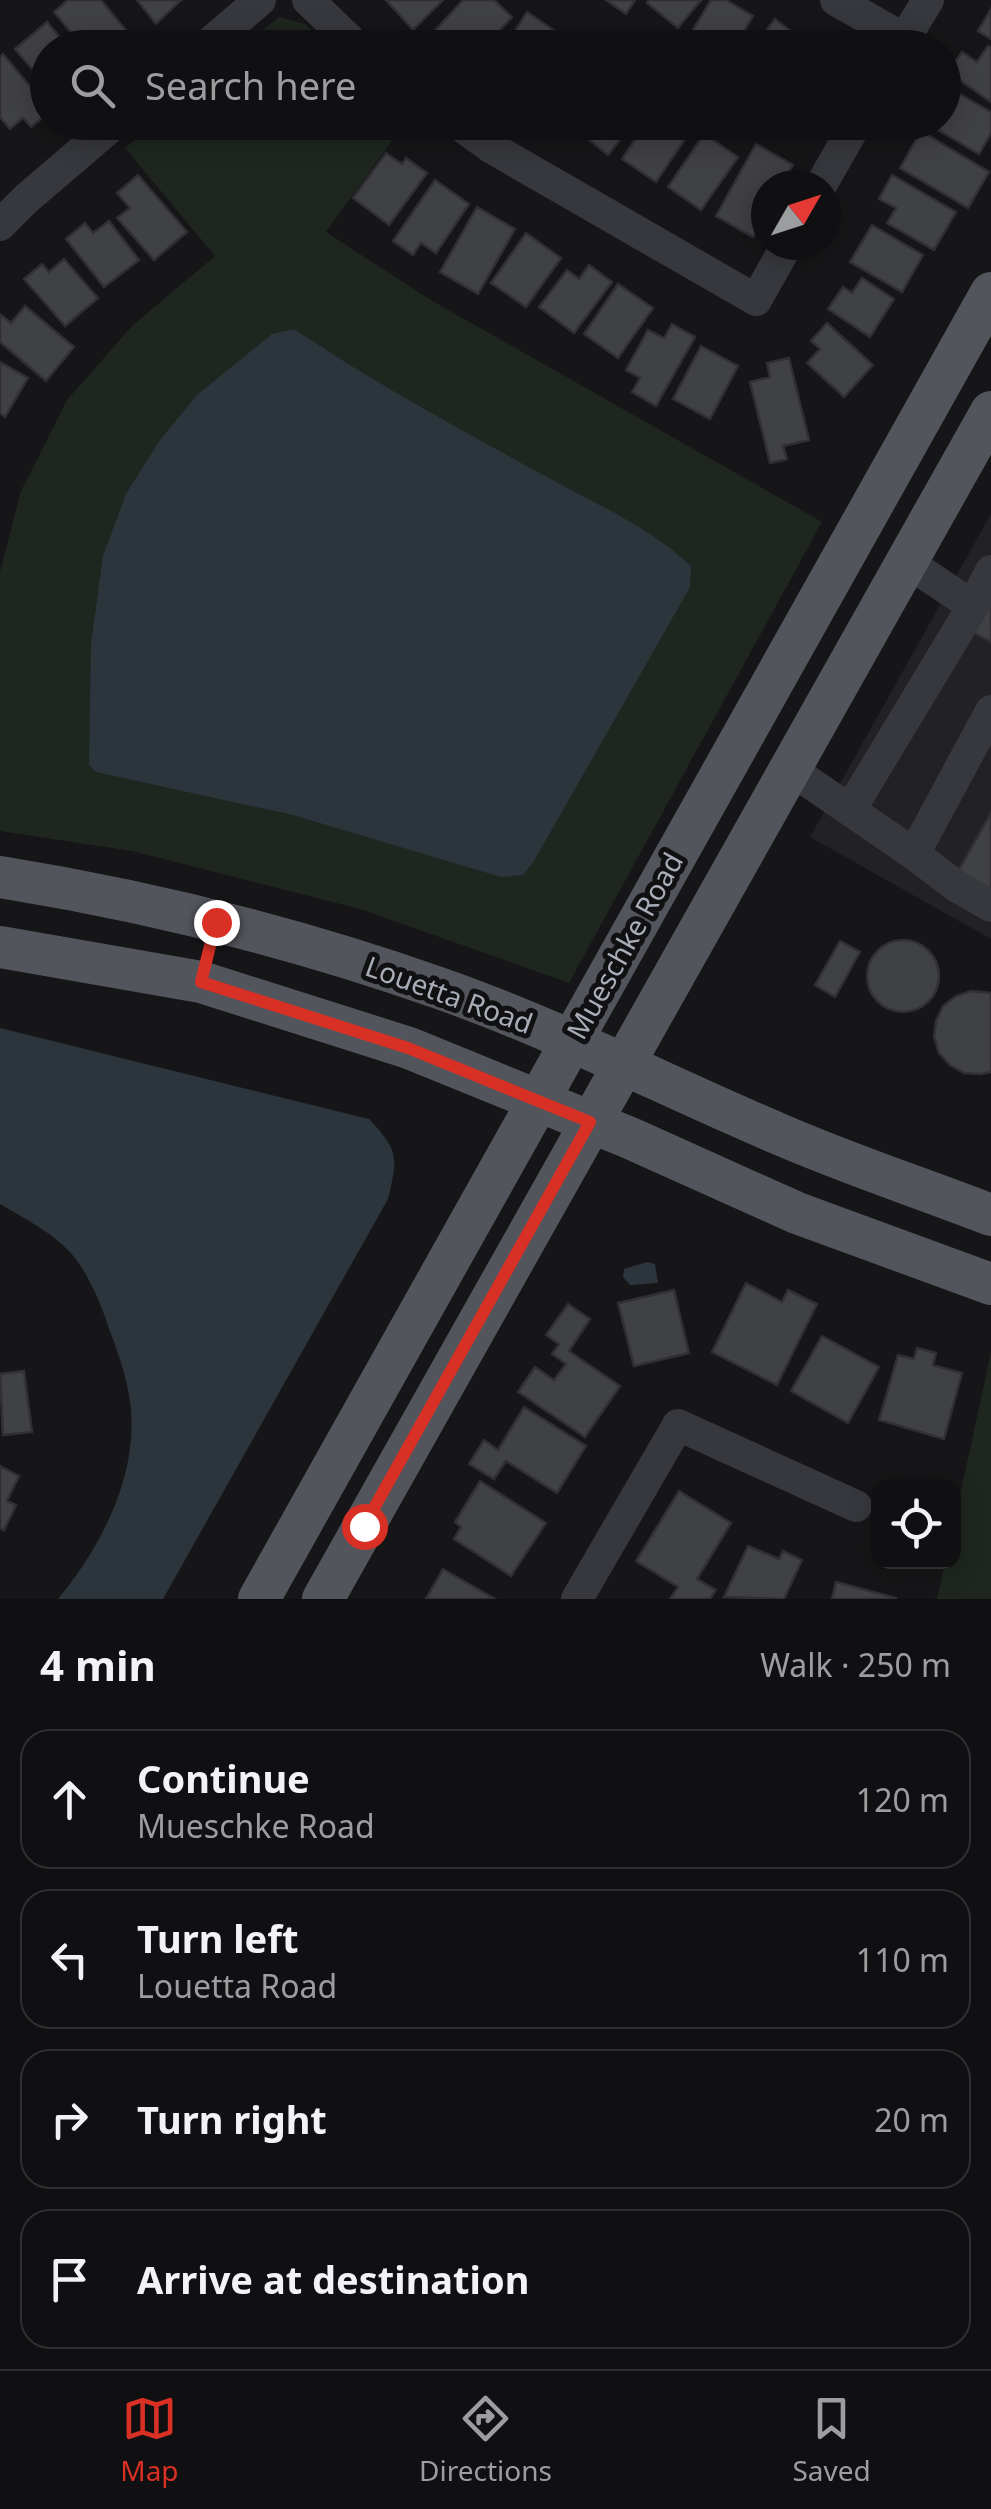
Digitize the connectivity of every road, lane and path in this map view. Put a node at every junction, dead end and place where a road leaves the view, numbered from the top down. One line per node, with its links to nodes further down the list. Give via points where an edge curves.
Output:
1 (260, 0): 5 (street)
2 (308, 0): 6 (street)
3 (836, 0): 7 (street)
4 (928, 0): 8 (street)
5 (225, 30)
6 (339, 30)
7 (882, 30)
8 (910, 30)
9 (95, 140): 13 (street)
10 (481, 140): 14 (street, via 756,300)
11 (847, 140): 12 (street)
12 (830, 170)
13 (0, 225)
14 (779, 260)
15 (991, 293): 17 (main road, Mueschke Road)
16 (991, 412): 18 (main road, Mueschke Road)
17 (855, 536): 18 (main road); 30 (main road, Mueschke Road)
18 (907, 562): 20 (street); 22 (main road, Mueschke Road)
19 (991, 571): 20 (street)
20 (973, 606): 23 (street)
21 (991, 712): 24 (street)
22 (790, 769): 23 (street); 31 (main road, Mueschke Road)
23 (850, 810): 24 (street)
24 (914, 854): 26 (street)
25 (0, 877): 27 (main road, Louetta Road)
26 (991, 906)
27 (216, 922): 29 (main road); 30 (main road, Louetta Road, via 440,988)
28 (0, 947): 29 (main road)
29 (201, 982): 32 (main road, via 408,1048)
30 (572, 1041): 31 (main road, Louetta Road); 32 (main road, Mueschke Road)
31 (623, 1065): 33 (main road, Mueschke Road); 34 (main road, Louetta Road, via 781,1135)
32 (538, 1100): 33 (main road); 37 (main road, Mueschke Road)
33 (590, 1122): 35 (main road, via 797,1213); 38 (main road, Mueschke Road)
34 (991, 1215)
35 (991, 1284)
36 (856, 1506): 39 (street, via 678,1425)
37 (259, 1599)
38 (323, 1599)
39 (578, 1599)

